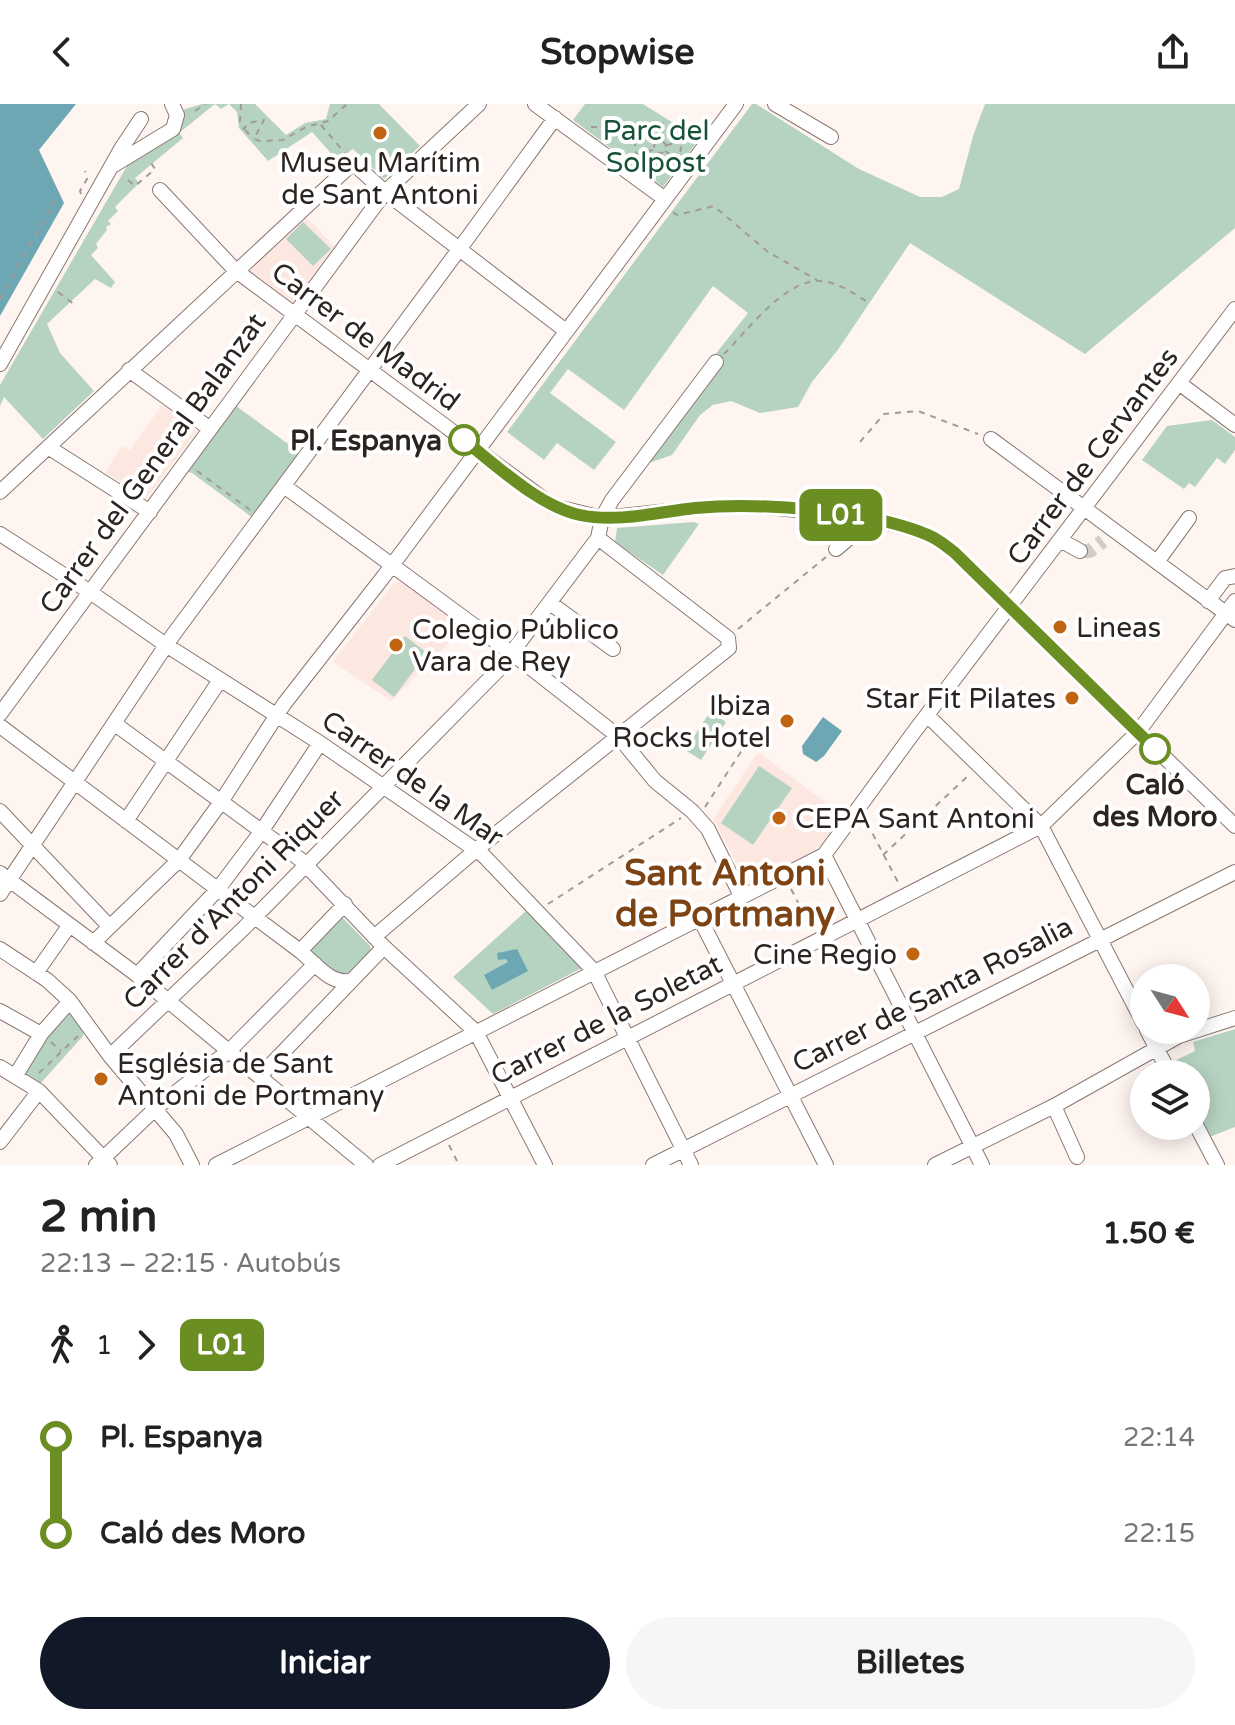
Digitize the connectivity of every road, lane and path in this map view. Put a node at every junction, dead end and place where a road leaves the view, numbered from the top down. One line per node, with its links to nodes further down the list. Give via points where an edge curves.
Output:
1 (146, 104): 12 (street)
2 (172, 104): 17 (street, via 176,123)
3 (206, 104): 10 (path)
4 (241, 104): 15 (path)
5 (347, 104): 14 (path)
6 (479, 104): 38 (street, Carrer del General Balanzat)
7 (535, 104): 11 (street)
8 (736, 104): 40 (street)
9 (775, 104): 18 (street)
10 (195, 111)
11 (555, 118): 19 (street); 41 (street)
12 (141, 119): 17 (street); 32 (street)
13 (658, 123): 16 (path); 21 (path); 22 (path, via 671,127)
14 (321, 125): 20 (path, via 283,140); 31 (path)
15 (244, 129): 20 (path); 20 (path, via 264,120)
16 (640, 133): 19 (path, via 621,120 606,127 592,125); 23 (path); 27 (path)
17 (159, 135): 32 (street)
18 (831, 137)
19 (582, 138): 40 (street)
20 (254, 139)
21 (659, 141): 23 (path); 24 (path)
22 (680, 142): 24 (path); 29 (path)
23 (655, 144): 25 (path)
24 (666, 145): 26 (path)
25 (654, 149): 27 (path); 28 (path)
26 (665, 151): 28 (path); 29 (path)
27 (637, 154): 33 (path, via 649,167)
28 (661, 154): 33 (path)
29 (676, 159): 33 (path)
30 (151, 163): 35 (path, via 155,169 135,186)
31 (353, 163): 38 (street); 42 (street)
32 (111, 168): 52 (street)
33 (664, 168)
34 (85, 171): 37 (path)
35 (128, 180)
36 (160, 190): 42 (street, Carrer de Madrid)
37 (80, 191)
38 (385, 192): 41 (street); 49 (street, Carrer del General Balanzat)
39 (59, 193): 45 (path)
40 (664, 201): 43 (path, via 677,215 714,206 768,252); 50 (street)
41 (459, 250): 50 (street); 54 (street)
42 (235, 270): 49 (street, Carrer de Madrid); 53 (street)
43 (818, 280): 46 (path); 51 (path, via 788,290)
44 (58, 292): 47 (path)
45 (0, 299)
46 (869, 303)
47 (75, 305)
48 (1235, 309): 55 (street, Carrer de Cervantes)
49 (293, 314): 54 (street, Carrer de Madrid); 57 (street, Carrer del General Balanzat)
50 (566, 331): 61 (street)
51 (716, 362): 66 (street, Carrer d'Antoni Riquer)
52 (0, 364)
53 (129, 370): 57 (street); 60 (street)
54 (368, 370): 61 (street, Carrer de Madrid); 63 (street)
55 (1179, 383): 56 (street); 67 (street, Carrer de Cervantes)
56 (1235, 425)
57 (209, 428): 62 (street, Carrer del General Balanzat)
58 (991, 439): 59 (path, via 918,411 884,414); 67 (street)
59 (860, 442)
60 (48, 447): 64 (street); 68 (street)
61 (477, 451): 70 (street, Carrer de Madrid, via 553,506); 79 (street)
62 (184, 462): 68 (street, Carrer del General Balanzat); 69 (path)
63 (284, 486): 69 (street); 79 (street)
64 (0, 492)
65 (629, 495): 66 (street)
66 (612, 500): 70 (street, Carrer d'Antoni Riquer)
67 (1084, 509): 75 (street, Carrer de Cervantes); 78 (street, via 1107,535)
68 (150, 512): 81 (street, Carrer del General Balanzat)
69 (261, 517): 87 (street)
70 (602, 518): 74 (street, Carrer d'Antoni Riquer); 84 (street, Carrer de Madrid, via 757,506 877,520 932,537)
71 (1189, 518): 78 (street)
72 (861, 528): 76 (street)
73 (0, 534): 81 (street, Carrer de la Mar)
74 (598, 538): 83 (street, Carrer d'Antoni Riquer); 86 (street)
75 (1060, 540): 77 (street); 84 (street, Carrer de Cervantes)
76 (836, 549): 86 (path)
77 (1080, 551)
78 (1157, 562): 82 (street)
79 (392, 565): 89 (street); 93 (street)
80 (1235, 576): 82 (street, via 1225,578)
81 (90, 592): 87 (street, Carrer de la Mar); 91 (street, Carrer del General Balanzat)
82 (1208, 601): 85 (street)
83 (550, 603): 88 (street); 89 (street, Carrer d'Antoni Riquer)
84 (1009, 607): 92 (street, Carrer de Cervantes); 96 (street, Carrer de Madrid)
85 (1232, 612): 96 (street, Carrer de la Soletat)
86 (734, 633): 97 (street, via 729,648)
87 (166, 645): 90 (street, Carrer de la Mar); 94 (street)
88 (613, 649)
89 (513, 654): 97 (street); 103 (street, Carrer d'Antoni Riquer)
90 (220, 680): 93 (street, Carrer de la Mar); 100 (street)
91 (3, 710)
92 (927, 715): 101 (street); 105 (street, Carrer de Cervantes)
93 (275, 716): 98 (street, Carrer de la Mar); 104 (street)
94 (115, 724): 100 (street); 102 (street)
95 (0, 726): 102 (street)
96 (1138, 732): 109 (street, Carrer de la Soletat); 110 (street, Carrer de Madrid)
97 (619, 737): 107 (street, via 655,781); 113 (street)
98 (320, 743): 103 (street, Carrer de la Mar); 111 (street)
99 (746, 744): 107 (path)
100 (167, 761): 104 (street); 108 (street)
101 (980, 765): 109 (street); 115 (path)
102 (75, 783): 108 (street); 112 (street)
103 (383, 786): 113 (street, Carrer de la Mar); 117 (street, Carrer d'Antoni Riquer)
104 (221, 802): 111 (street); 116 (street)
105 (859, 808): 114 (street, Carrer de Cervantes); 115 (path)
106 (0, 811): 112 (street)
107 (695, 814): 123 (street); 126 (path)
108 (126, 821): 116 (street)
109 (1041, 826): 124 (street, Carrer de la Soletat); 132 (street)
110 (1235, 826)
111 (261, 832): 117 (street); 121 (street)
112 (32, 845): 120 (street); 131 (street)
113 (477, 849): 126 (street, Carrer de la Mar); 134 (street)
114 (824, 855): 119 (street, Carrer de Cervantes); 129 (street)
115 (883, 855): 124 (path)
116 (179, 860): 121 (street); 131 (street)
117 (306, 865): 125 (street); 128 (street, Carrer d'Antoni Riquer)
118 (1235, 872): 132 (street, Carrer de Santa Rosalia)
119 (784, 875): 123 (street, Carrer de Cervantes); 133 (path)
120 (5, 877): 122 (street); 130 (street)
121 (218, 889): 128 (street); 141 (street)
122 (0, 894)
123 (741, 896): 127 (street, Carrer de Cervantes)
124 (905, 896): 129 (street, Carrer de la Soletat)
125 (345, 904): 134 (street); 137 (street)
126 (537, 911): 139 (street, Carrer de la Mar)
127 (699, 917): 139 (street, Carrer de Cervantes); 143 (street)
128 (255, 918): 137 (street); 146 (street, Carrer d'Antoni Riquer)
129 (858, 920): 133 (street, Carrer de la Soletat); 151 (street)
130 (69, 926): 135 (street); 140 (street)
131 (109, 926): 135 (street)
132 (1101, 939): 144 (street); 151 (street, Carrer de Santa Rosalia)
133 (818, 941): 143 (street, Carrer de la Soletat)
134 (379, 942): 142 (street); 150 (street)
135 (93, 943): 141 (street)
136 (0, 949): 140 (street)
137 (300, 951): 138 (street)
138 (315, 964): 142 (street, via 338,981); 156 (street)
139 (594, 971): 150 (street, Carrer de Cervantes); 153 (street, Carrer de la Mar)
140 (36, 973): 145 (street)
141 (137, 975): 146 (street)
142 (352, 980): 163 (street)
143 (734, 982): 153 (street, Carrer de la Soletat); 165 (street)
144 (1130, 996)
145 (70, 1001): 149 (street); 152 (street)
146 (169, 1001): 156 (street); 158 (street, Carrer d'Antoni Riquer)
147 (0, 1011): 152 (street)
148 (1235, 1018): 155 (street)
149 (88, 1028): 157 (path); 158 (street)
150 (476, 1032): 166 (street); 169 (street, Carrer de Cervantes)
151 (915, 1033): 165 (street, Carrer de Santa Rosalia); 173 (street)
152 (44, 1036): 157 (path); 161 (street)
153 (626, 1037): 166 (street, Carrer de la Soletat); 174 (street, Carrer de la Mar)
154 (1154, 1044): 155 (street)
155 (1157, 1049): 159 (street); 167 (street)
156 (230, 1050): 163 (street); 168 (street)
157 (62, 1052): 162 (path)
158 (110, 1056): 168 (street)
159 (1163, 1060)
160 (0, 1067): 161 (street)
161 (16, 1075): 164 (street)
162 (37, 1075)
163 (260, 1076): 169 (street)
164 (39, 1091): 172 (street); 176 (street)
165 (790, 1095): 174 (street, Carrer de Santa Rosalia); 185 (street)
166 (511, 1096): 170 (street, Carrer de la Soletat); 182 (street)
167 (1054, 1106): 173 (street); 175 (street)
168 (156, 1108): 176 (street); 177 (street)
169 (309, 1118): 178 (street, Carrer de Cervantes); 179 (street)
170 (443, 1133): 180 (street, Carrer de la Soletat); 181 (path)
171 (1204, 1140): 188 (street)
172 (0, 1142)
173 (972, 1146): 186 (street); 187 (street)
174 (683, 1150): 183 (street, Carrer de Santa Rosalia); 184 (street, Carrer de la Mar)
175 (1077, 1157)
176 (103, 1162)
177 (192, 1165)
178 (216, 1165)
179 (366, 1165)
180 (380, 1165)
181 (459, 1165)
182 (545, 1165)
183 (653, 1165)
184 (691, 1165)
185 (826, 1165)
186 (935, 1165)
187 (982, 1165)
188 (1217, 1165)

